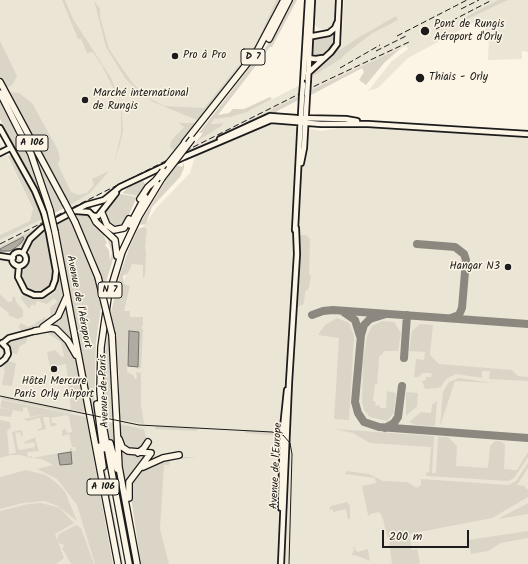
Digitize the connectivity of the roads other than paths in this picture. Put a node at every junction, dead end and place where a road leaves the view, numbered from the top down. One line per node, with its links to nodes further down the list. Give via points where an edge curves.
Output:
1 (288, 0): 15 (highway, D 7, via 257,57)
2 (309, 0): 5 (main road); 7 (main road)
3 (339, 0): 4 (main road)
4 (339, 18): 6 (main road, via 335,28); 9 (main road, via 337,44)
5 (311, 22): 6 (main road, via 315,31); 7 (main road)
6 (328, 33): 7 (main road)
7 (308, 37): 8 (main road); 10 (main road)
8 (305, 52): 10 (main road); 14 (main road, bridge)
9 (326, 56): 10 (main road); 11 (main road)
10 (309, 59): 11 (main road)
11 (308, 73): 14 (main road, bridge)
12 (0, 82): 40 (highway, Avenue de Paris / A 106, bridge, via 75,222 98,277 112,335)
13 (0, 93): 28 (highway, A 106, bridge, via 31,154 50,210)
14 (304, 95): 16 (main road, Avenue de l'Europe)
15 (214, 108): 21 (highway, N 7, bridge); 21 (highway, N 7, bridge, via 185,142)
16 (303, 120): 18 (main road, via 346,119 368,124); 22 (main road, via 270,116); 42 (main road, Avenue de l'Europe)
17 (0, 128): 19 (main road)
18 (528, 134)
19 (10, 148): 20 (main road); 28 (main road, bridge, via 35,190)
20 (0, 153)
21 (159, 179): 26 (highway, via 145,191 124,228 112,229 105,223); 31 (highway, N 7, via 134,218); 39 (highway, N 7, via 131,233 110,293 101,347)
22 (126, 185): 23 (main road); 26 (main road)
23 (99, 202): 24 (main road); 26 (main road)
24 (90, 204): 25 (main road); 27 (main road)
25 (74, 211): 27 (main road); 29 (main road, via 36,233)
26 (103, 211): 27 (main road, via 98,216)
27 (91, 214): 31 (highway, via 115,240)
28 (52, 232): 33 (main road, via 56,271 52,288 42,295 25,291 18,277); 34 (highway, Avenue de l'Aéroport / A 106)
29 (23, 253): 32 (main road, via 16,253); 33 (main road, via 26,261)
30 (0, 256): 32 (main road)
31 (118, 256): 41 (highway, N 7, via 107,289 98,337 96,382)
32 (13, 258): 33 (main road, via 13,262)
33 (19, 266)
34 (67, 296): 35 (highway, via 54,320); 38 (highway, Avenue de l'Aéroport / A 106)
35 (34, 331): 36 (main road); 38 (highway, via 51,328 62,333)
36 (1, 342): 37 (main road, via 7,348 8,354)
37 (0, 362)
38 (80, 363): 48 (highway, Avenue de l'Aéroport / A 106)
39 (102, 414): 47 (highway); 51 (highway, N 7)
40 (116, 417): 44 (highway, via 122,447); 47 (highway, Avenue de Paris, via 119,467)
41 (99, 422): 48 (highway, via 98,430 112,519); 50 (highway, N 7)
42 (285, 432): 53 (main road, Avenue de l'Europe); 53 (main road, Avenue de l'Europe)
43 (148, 442): 44 (highway)
44 (138, 453): 46 (highway, via 151,453)
45 (179, 455): 46 (highway, via 157,460)
46 (139, 469): 47 (highway, via 128,486 131,515)
47 (129, 520): 52 (highway, Avenue de Paris)
48 (110, 525): 49 (highway, Avenue de l'Aéroport)
49 (118, 564)
50 (125, 564)
51 (129, 564)
52 (137, 564)
53 (280, 564)

